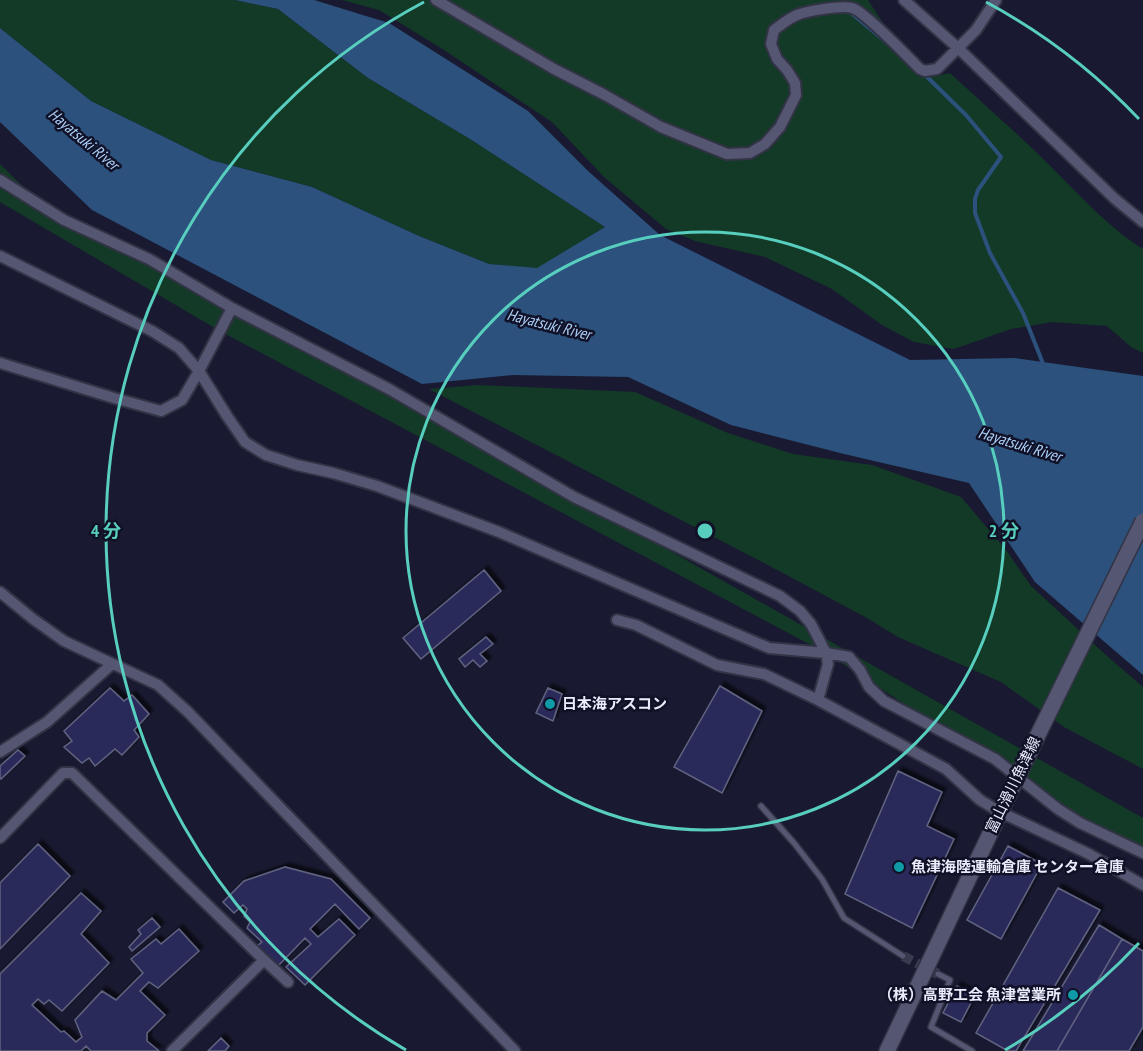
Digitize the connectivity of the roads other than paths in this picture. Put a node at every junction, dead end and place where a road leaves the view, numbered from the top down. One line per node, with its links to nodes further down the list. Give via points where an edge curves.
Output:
1 (436, 0): 4 (street, via 661,127 727,154 750,153 765,144 780,127 796,95 795,83 771,44 774,30 796,15 835,7 853,8 925,72 937,69)
2 (904, 0): 4 (street)
3 (996, 0): 4 (street)
4 (958, 48): 6 (street)
5 (0, 180): 8 (street, via 64,220 149,259)
6 (1143, 222)
7 (0, 256): 10 (street, via 152,331 179,348)
8 (232, 308): 10 (street); 14 (street, via 389,389 574,497 780,596 811,624)
9 (0, 363): 10 (street, via 161,411 182,400)
10 (199, 371): 14 (street, via 245,442 266,455 377,486 499,532 769,648)
11 (1143, 521): 19 (main road, 富山滑川魚津線, bridge)
12 (0, 592): 15 (street, via 64,641)
13 (617, 620): 16 (street, via 636,625 717,665 764,674)
14 (826, 653): 16 (street, via 828,664); 21 (street, via 849,657 869,687 884,701 995,759 1058,809)
15 (111, 664): 17 (street, via 46,722); 28 (street, via 158,685 188,712)
16 (818, 700): 19 (street, via 946,769 980,800)
17 (0, 752)
18 (761, 806): 23 (lane, via 822,879 844,918)
19 (1002, 807): 22 (street); 29 (main road, 富山滑川魚津線)
20 (0, 837): 24 (street, via 63,773 72,772)
21 (1143, 854)
22 (1143, 885)
23 (903, 956)
24 (264, 960): 26 (street); 27 (street)
25 (938, 974): 30 (lane, via 950,980 931,1028)
26 (288, 982)
27 (172, 1051)
28 (514, 1051)
29 (887, 1051)
30 (972, 1051)

